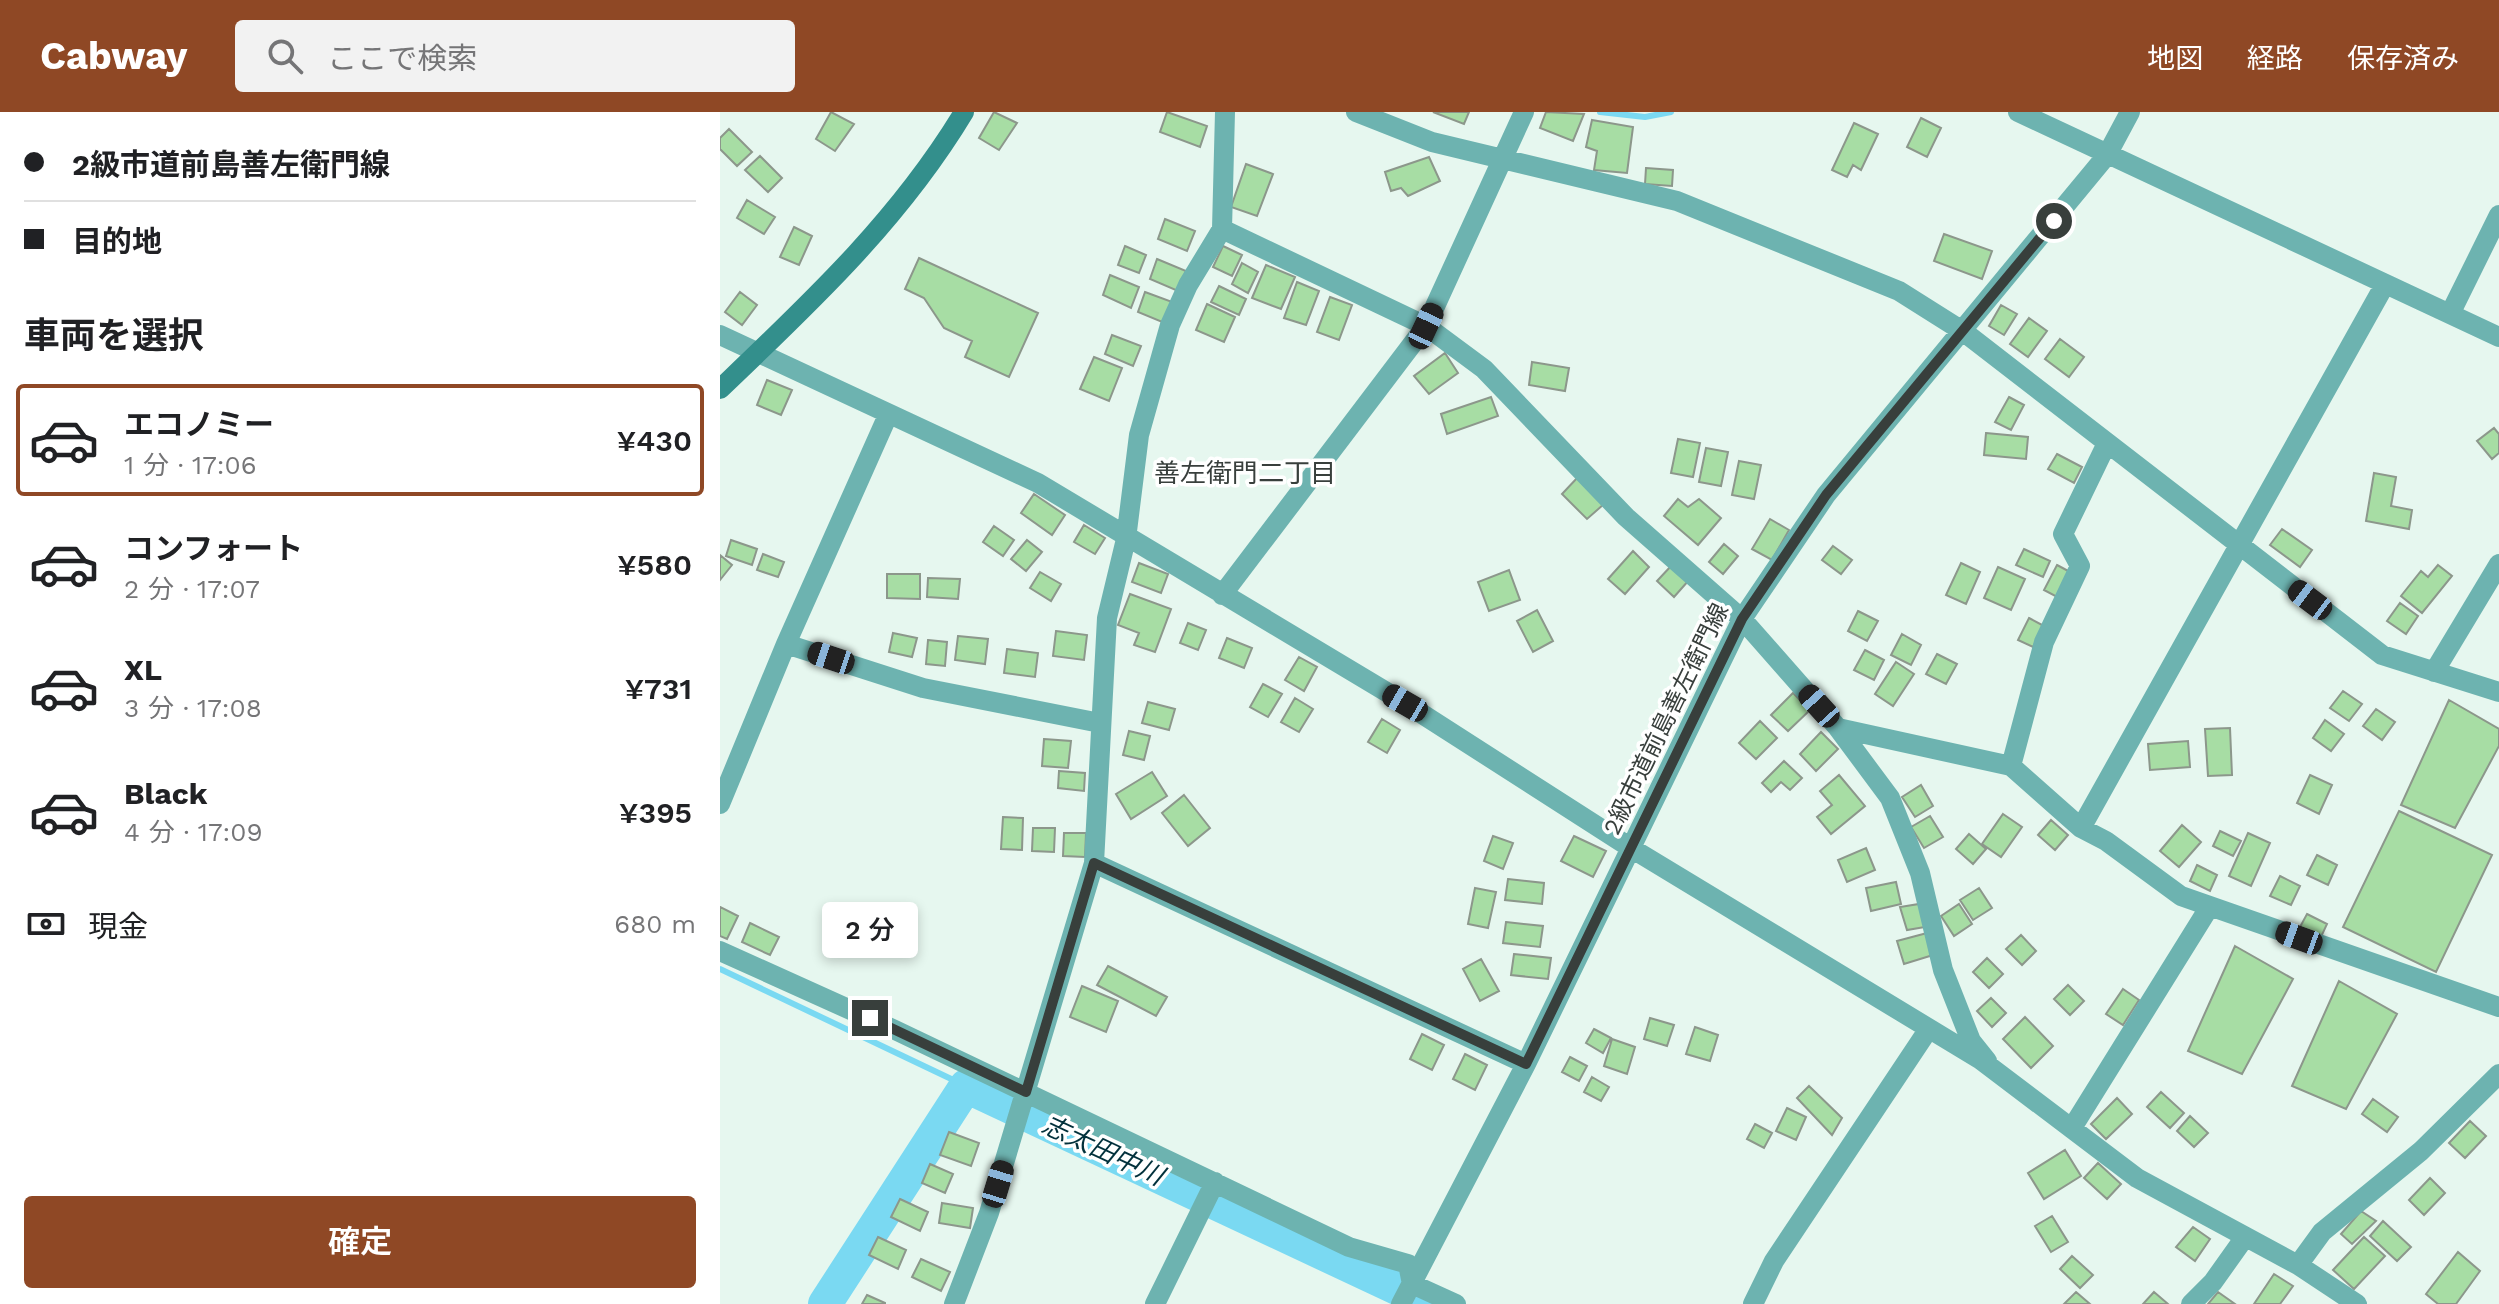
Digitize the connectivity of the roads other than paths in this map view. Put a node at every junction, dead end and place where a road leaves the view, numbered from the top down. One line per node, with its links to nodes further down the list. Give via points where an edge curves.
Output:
1 (964, 112): 17 (main road, via 893,215)
2 (1225, 112): 10 (street)
3 (1356, 112): 8 (street, via 1432,142)
4 (1524, 112): 8 (street)
5 (2018, 112): 7 (street)
6 (2130, 112): 7 (street, 2級市道前島善左衛門線)
7 (2107, 155): 11 (street); 14 (street, 2級市道前島善左衛門線)
8 (1502, 160): 13 (street); 14 (street, via 1677,201 1899,291)
9 (2499, 215): 12 (street)
10 (1222, 229): 13 (street); 21 (street, via 1170,325 1139,435)
11 (2384, 286): 12 (street); 22 (street)
12 (2450, 314): 16 (street)
13 (1426, 326): 24 (street); 25 (street, via 1484,369 1626,517)
14 (1964, 332): 20 (street); 25 (street, 2級市道前島善左衛門線, via 1826,495)
15 (720, 335): 17 (street)
16 (2499, 337)
17 (757, 354): 18 (main road); 19 (street)
18 (720, 389)
19 (888, 415): 21 (street, via 1038,483); 26 (street)
20 (2107, 443): 22 (street); 31 (street, via 2063,534 2080,566 2044,642)
21 (1126, 539): 24 (street); 29 (street, via 1107,618)
22 (2238, 544): 27 (street, via 2382,655); 33 (street)
23 (2499, 564): 27 (street)
24 (1222, 595): 34 (street, via 1405,703)
25 (1742, 619): 30 (street); 34 (street, 2級市道前島善左衛門線)
26 (786, 644): 29 (street, via 923,688); 32 (street)
27 (2434, 672): 28 (street)
28 (2499, 692)
29 (1100, 723): 35 (street)
30 (1838, 728): 31 (street); 41 (street, via 1895,809 1920,873 1943,970 1971,1041)
31 (2011, 766): 33 (street)
32 (720, 804)
33 (2081, 828): 36 (street, via 2181,896)
34 (1631, 848): 39 (street); 40 (street, 2級市道前島善左衛門線)
35 (1094, 863): 40 (street); 43 (street)
36 (2210, 906): 38 (street); 44 (street)
37 (720, 951): 43 (street)
38 (2499, 1007)
39 (1928, 1030): 41 (street); 53 (street, via 1774,1261)
40 (1526, 1064): 48 (street, 2級市道前島善左衛門線)
41 (1994, 1070): 44 (street)
42 (2499, 1074): 47 (street, via 2421,1151 2322,1232)
43 (1026, 1092): 45 (street); 49 (street)
44 (2072, 1128): 46 (street, via 2137,1178)
45 (1215, 1182): 48 (street, via 1349,1247 1408,1264); 50 (street)
46 (2245, 1237): 47 (street); 54 (street)
47 (2298, 1265): 55 (street)
48 (1412, 1284): 51 (street, 2級市道前島善左衛門線); 52 (street)
49 (954, 1304)
50 (1155, 1304)
51 (1401, 1304)
52 (1456, 1304)
53 (1753, 1304)
54 (2191, 1304)
55 (2357, 1304)

